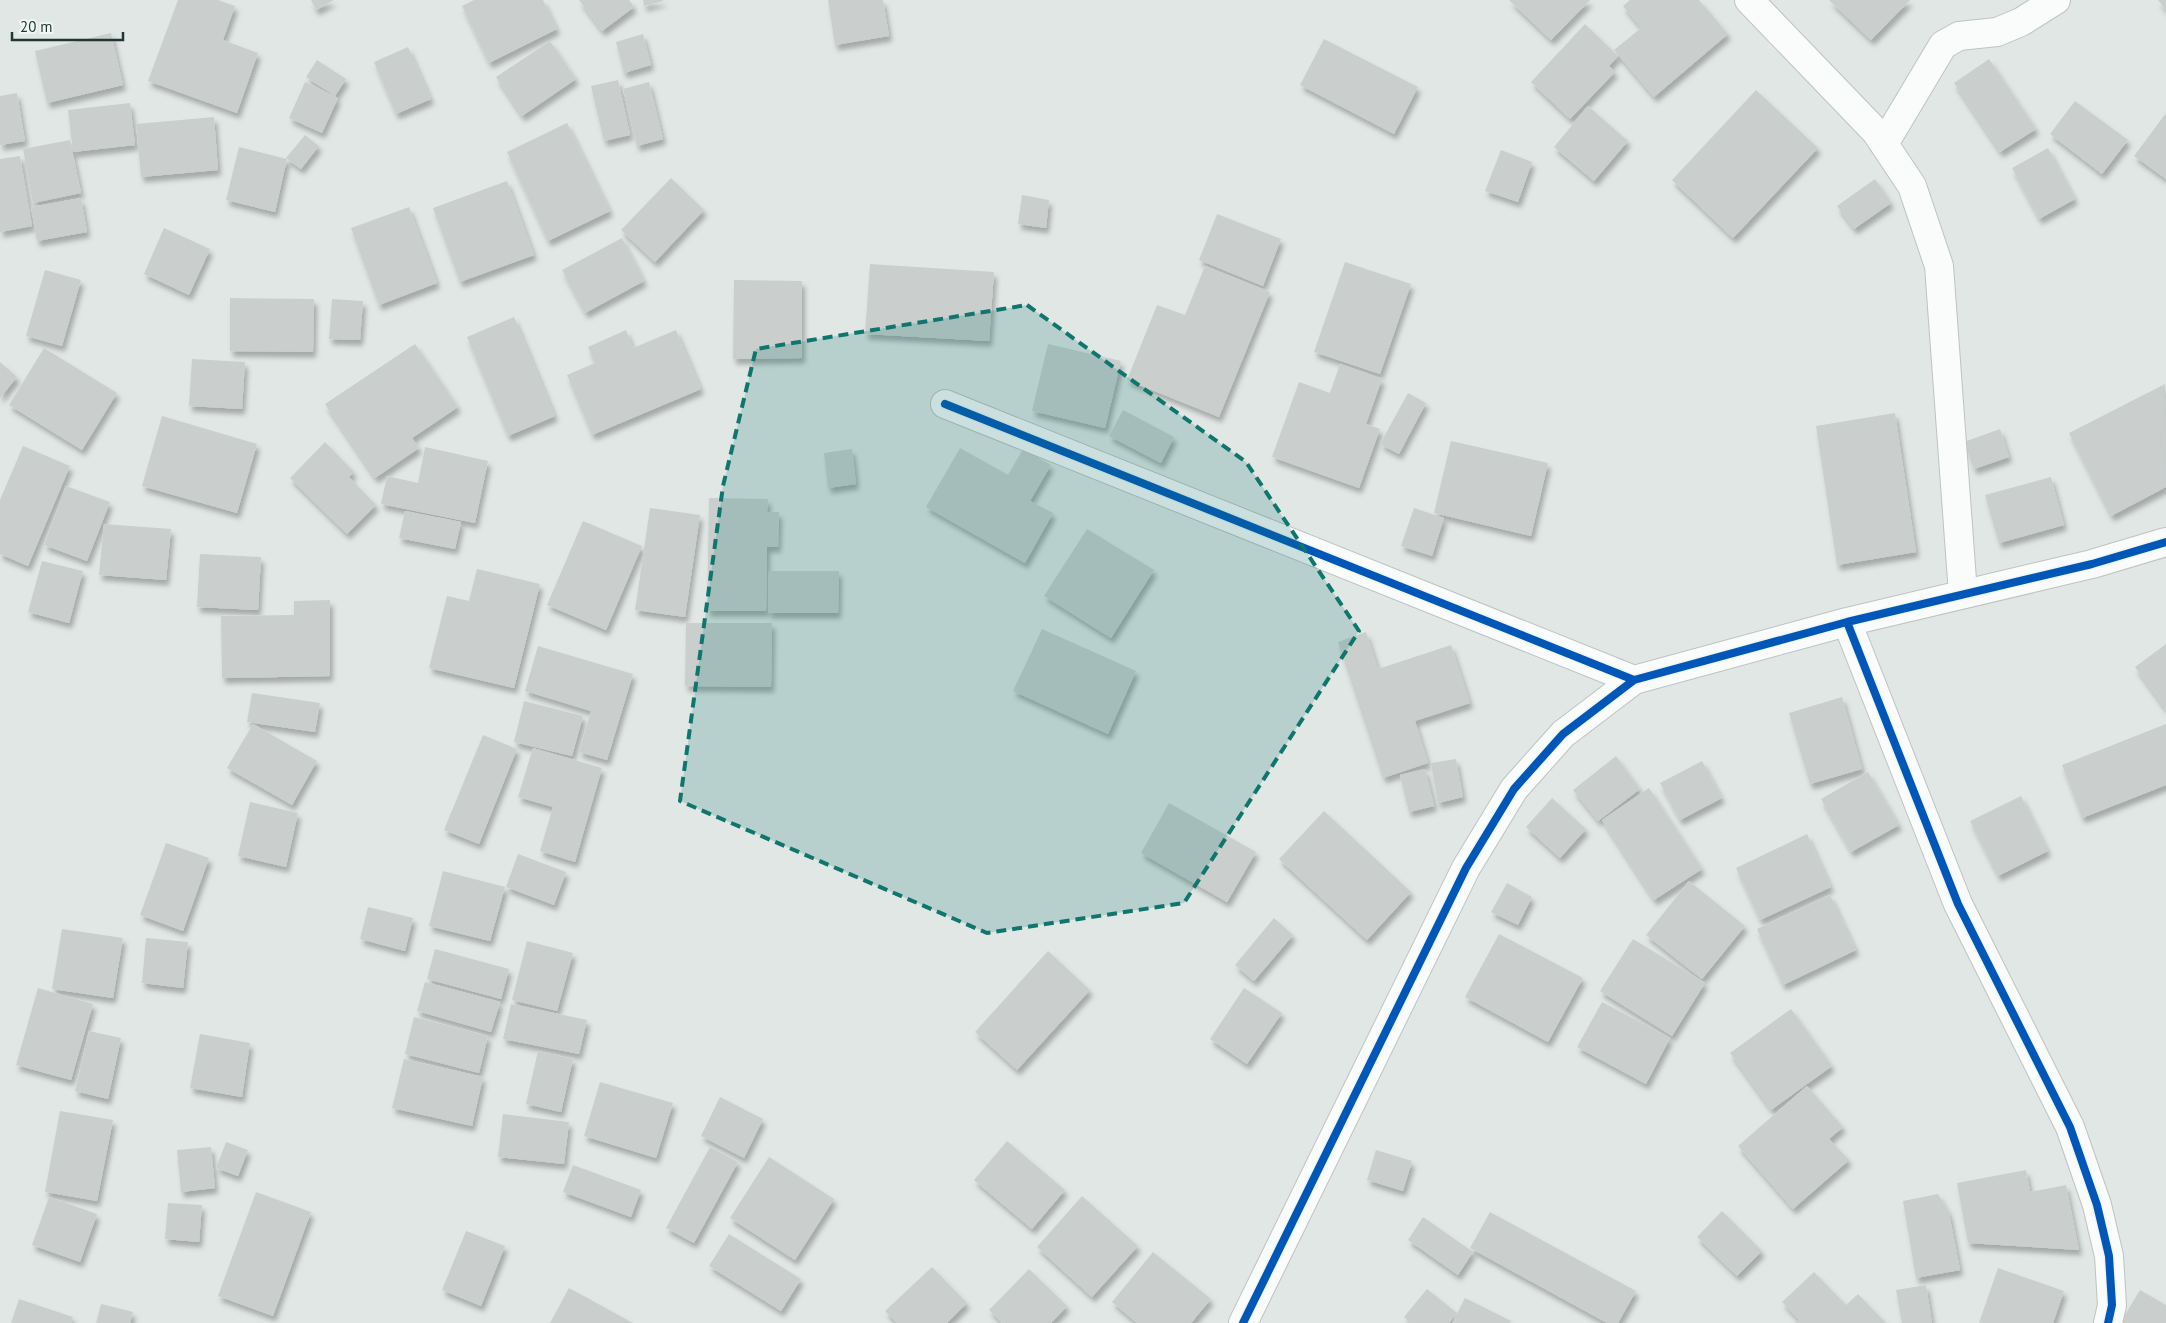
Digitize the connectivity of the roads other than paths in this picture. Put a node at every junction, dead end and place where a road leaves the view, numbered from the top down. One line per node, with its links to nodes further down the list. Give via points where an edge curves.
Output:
1 (1749, 0): 3 (street)
2 (2056, 0): 3 (street, via 2021,22 1997,32 1959,36 1943,45)
3 (1884, 144): 6 (street, via 1912,186 1939,266)
4 (945, 404): 8 (street)
5 (2166, 542): 6 (street, via 2092,564)
6 (1963, 594): 7 (street)
7 (1847, 622): 8 (street); 10 (street, via 1958,904 2070,1127 2097,1205 2110,1256 2112,1305)
8 (1634, 680): 9 (street, via 1563,734 1514,789 1466,868)
9 (1243, 1323)
10 (2108, 1323)

